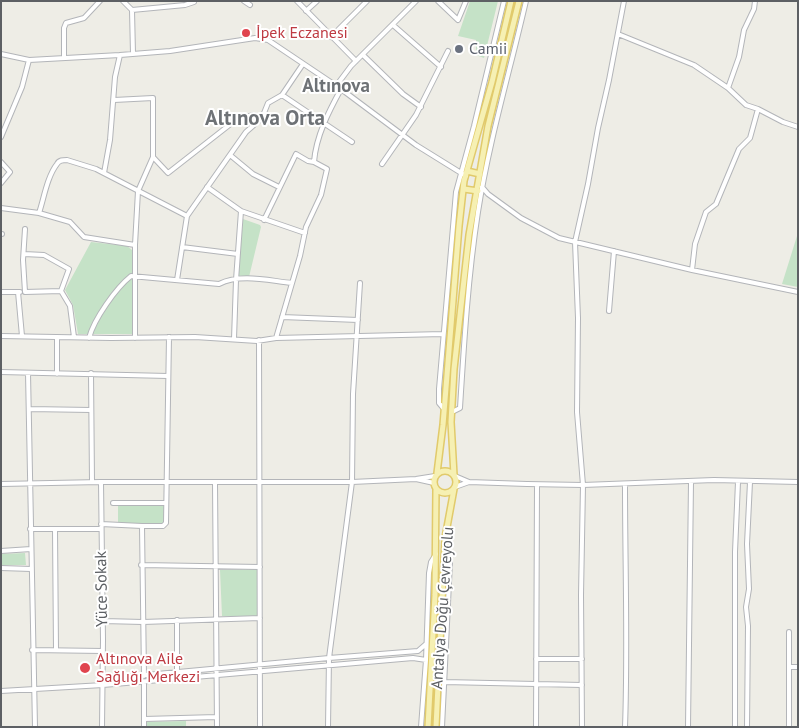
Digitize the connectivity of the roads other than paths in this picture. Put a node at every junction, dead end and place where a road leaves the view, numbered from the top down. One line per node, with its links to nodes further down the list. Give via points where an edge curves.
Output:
1 (100, 1): 28 (street, via 84,18 66,23)
2 (124, 1): 18 (street)
3 (244, 1): 17 (street)
4 (296, 1): 19 (street)
5 (317, 1): 19 (street)
6 (367, 1): 22 (street)
7 (416, 1): 20 (street)
8 (438, 1): 9 (street, via 458,20)
9 (466, 1)
10 (504, 1): 52 (street)
11 (512, 1): 52 (main road, via 492,82)
12 (519, 1): 53 (main road, via 488,126)
13 (526, 1): 57 (street)
14 (624, 1): 21 (street)
15 (755, 1): 34 (street)
16 (195, 2): 18 (street)
17 (250, 5)
18 (132, 10): 25 (street)
19 (306, 11): 22 (street)
20 (393, 25): 27 (street); 32 (street)
21 (618, 34): 34 (street, via 694,66); 67 (street)
22 (331, 37): 30 (street)
23 (448, 51): 32 (street)
24 (1, 54): 29 (street)
25 (133, 54): 26 (street); 31 (street, via 255,38 268,40)
26 (120, 55): 28 (street); 37 (street)
27 (363, 55): 30 (street); 38 (street)
28 (64, 58): 29 (street)
29 (29, 60): 44 (street, via 22,87)
30 (356, 61): 33 (street)
31 (303, 64): 33 (street); 36 (street)
32 (441, 67): 38 (street)
33 (336, 86): 35 (street)
34 (728, 88): 39 (street, via 746,105)
35 (341, 89): 41 (street); 43 (street)
36 (282, 94): 40 (street, via 268,103); 41 (street)
37 (114, 100): 47 (street, via 153,98); 51 (street)
38 (421, 107): 43 (street)
39 (758, 109): 42 (street); 73 (street, via 750,138 739,149 716,204 706,212 695,244)
40 (262, 118): 46 (street, via 246,132); 47 (street, via 254,115 237,119 168,173)
41 (325, 122): 45 (street); 49 (street)
42 (798, 127)
43 (402, 134): 50 (street); 52 (street, via 446,165)
44 (1, 137)
45 (352, 142)
46 (230, 156): 55 (street); 56 (street, via 253,174)
47 (153, 157): 59 (street)
48 (1, 162): 54 (street, via 10,172)
49 (314, 162): 56 (street, via 296,154); 66 (street, via 327,169 321,195)
50 (382, 164)
51 (104, 173): 59 (street); 62 (street, via 67,160 60,161)
52 (464, 173): 53 (main road); 58 (main road); 87 (street, via 456,192)
53 (480, 174): 57 (main road)
54 (1, 183)
55 (207, 187): 61 (street); 63 (street)
56 (279, 187): 64 (street)
57 (480, 187): 58 (main road); 67 (street, via 521,218 559,238); 108 (main road, via 463,277 452,412)
58 (464, 189): 105 (main road)
59 (138, 191): 63 (street); 68 (street)
60 (1, 208): 62 (street)
61 (241, 211): 64 (street); 72 (street)
62 (39, 213): 68 (street, via 70,222 84,237)
63 (187, 216): 69 (street)
64 (264, 220): 66 (street)
65 (25, 229): 71 (street)
66 (305, 233): 77 (street)
67 (575, 242): 70 (street); 125 (street, via 578,412)
68 (136, 246): 74 (street)
69 (182, 247): 72 (street); 75 (street)
70 (614, 251): 73 (street); 84 (street)
71 (24, 254): 79 (street, via 44,255 69,269); 82 (street)
72 (238, 254): 76 (street)
73 (692, 270): 83 (street)
74 (136, 277): 75 (street); 94 (street, via 131,276 123,282 92,328); 95 (street)
75 (177, 280): 76 (street, via 219,284)
76 (236, 280): 77 (street, via 251,278); 97 (street)
77 (292, 283): 85 (street)
78 (360, 283): 86 (street)
79 (61, 291): 82 (street); 92 (street, via 70,306)
80 (1, 292): 81 (street)
81 (18, 292): 82 (street); 89 (street)
82 (24, 292)
83 (798, 292)
84 (609, 311)
85 (282, 317): 86 (street); 96 (street)
86 (358, 320): 90 (street)
87 (443, 334): 90 (street); 105 (street, via 439,403)
88 (1, 336): 89 (street)
89 (22, 336): 91 (street)
90 (358, 336): 96 (street); 114 (street, via 353,394)
91 (57, 337): 92 (street); 102 (street)
92 (74, 337): 94 (street)
93 (169, 337): 95 (street); 97 (street); 103 (street)
94 (89, 338): 95 (street)
95 (135, 338)
96 (276, 338): 98 (street)
97 (234, 339): 98 (street)
98 (259, 340): 121 (street)
99 (1, 372): 100 (street)
100 (28, 373): 102 (street); 104 (street)
101 (91, 373): 102 (street); 103 (street); 106 (street)
102 (56, 374)
103 (168, 376): 112 (street)
104 (29, 409): 106 (street); 120 (street)
105 (444, 409): 107 (main road)
106 (91, 410): 110 (street)
107 (436, 475): 108 (main road, via 448,471); 109 (street); 126 (main road)
108 (454, 476): 115 (street); 127 (main road)
109 (416, 480): 114 (street); 126 (street)
110 (92, 482): 111 (street); 120 (street)
111 (100, 482): 112 (street); 130 (street, Yüce Sokak)
112 (166, 482): 113 (street); 129 (street)
113 (215, 482): 121 (street); 139 (street)
114 (352, 482): 121 (street); 153 (street)
115 (469, 482): 123 (street); 127 (street)
116 (691, 482): 117 (street); 124 (street); 189 (street)
117 (738, 482): 118 (street); 190 (street)
118 (750, 482): 119 (street); 191 (street)
119 (798, 482)
120 (30, 483): 122 (street); 132 (street)
121 (260, 483): 140 (street)
122 (1, 484)
123 (536, 484): 125 (street); 154 (street)
124 (625, 484): 125 (street); 188 (street)
125 (583, 485): 155 (street)
126 (435, 486): 127 (main road, via 445,493); 137 (main road, Antalya Doğu Çevreyolu)
127 (454, 488): 136 (main road, Antalya Doğu Çevreyolu)
128 (113, 503): 129 (street)
129 (166, 503): 131 (street, via 165,525)
130 (101, 526): 131 (street); 133 (street); 146 (street, Yüce Sokak)
131 (142, 526): 138 (street)
132 (30, 529): 133 (street); 135 (street)
133 (55, 529): 151 (street)
134 (1, 550): 135 (street)
135 (31, 550): 142 (street)
136 (444, 551): 168 (street, via 450,562); 184 (main road, Antalya Doğu Çevreyolu)
137 (436, 554): 149 (street, via 429,573); 183 (main road, Antalya Doğu Çevreyolu)
138 (141, 565): 139 (street); 147 (street)
139 (216, 566): 140 (street); 143 (street)
140 (260, 566): 144 (street)
141 (1, 568): 142 (street)
142 (31, 569): 150 (street)
143 (216, 618): 144 (street); 145 (street); 161 (street)
144 (260, 618): 157 (street)
145 (177, 620): 147 (street); 163 (street)
146 (103, 621): 147 (street); 152 (street, Yüce Sokak)
147 (143, 622): 165 (street)
148 (789, 632): 159 (street)
149 (426, 644): 153 (street, via 418,651); 156 (street)
150 (32, 650): 151 (street); 172 (street)
151 (56, 650): 152 (street)
152 (103, 651): 166 (street, Yüce Sokak)
153 (330, 658): 157 (street); 158 (street)
154 (536, 659): 155 (street); 169 (street)
155 (582, 659): 171 (street)
156 (426, 660): 158 (street, via 413,658); 182 (street)
157 (260, 664): 161 (street); 162 (street)
158 (329, 665): 162 (street); 181 (street)
159 (789, 667): 160 (street); 192 (street)
160 (798, 667)
161 (217, 669): 163 (street); 164 (street)
162 (260, 671): 164 (street); 180 (street)
163 (177, 673): 165 (street)
164 (217, 675): 167 (street); 174 (street)
165 (144, 676): 166 (street)
166 (103, 679): 170 (street, Yüce Sokak)
167 (144, 682): 170 (street); 175 (street)
168 (444, 682): 169 (street); 185 (street)
169 (536, 683): 171 (street); 186 (street)
170 (103, 685): 172 (street); 177 (street, Yüce Sokak)
171 (582, 685): 187 (street)
172 (35, 690): 173 (street); 176 (street)
173 (1, 691)
174 (217, 717): 175 (street); 179 (street)
175 (144, 719): 178 (street)
176 (35, 727)
177 (102, 727)
178 (144, 727)
179 (217, 727)
180 (260, 727)
181 (328, 727)
182 (421, 727)
183 (428, 727)
184 (436, 727)
185 (442, 727)
186 (536, 727)
187 (582, 727)
188 (625, 727)
189 (688, 727)
190 (735, 727)
191 (747, 727)
192 (788, 727)

